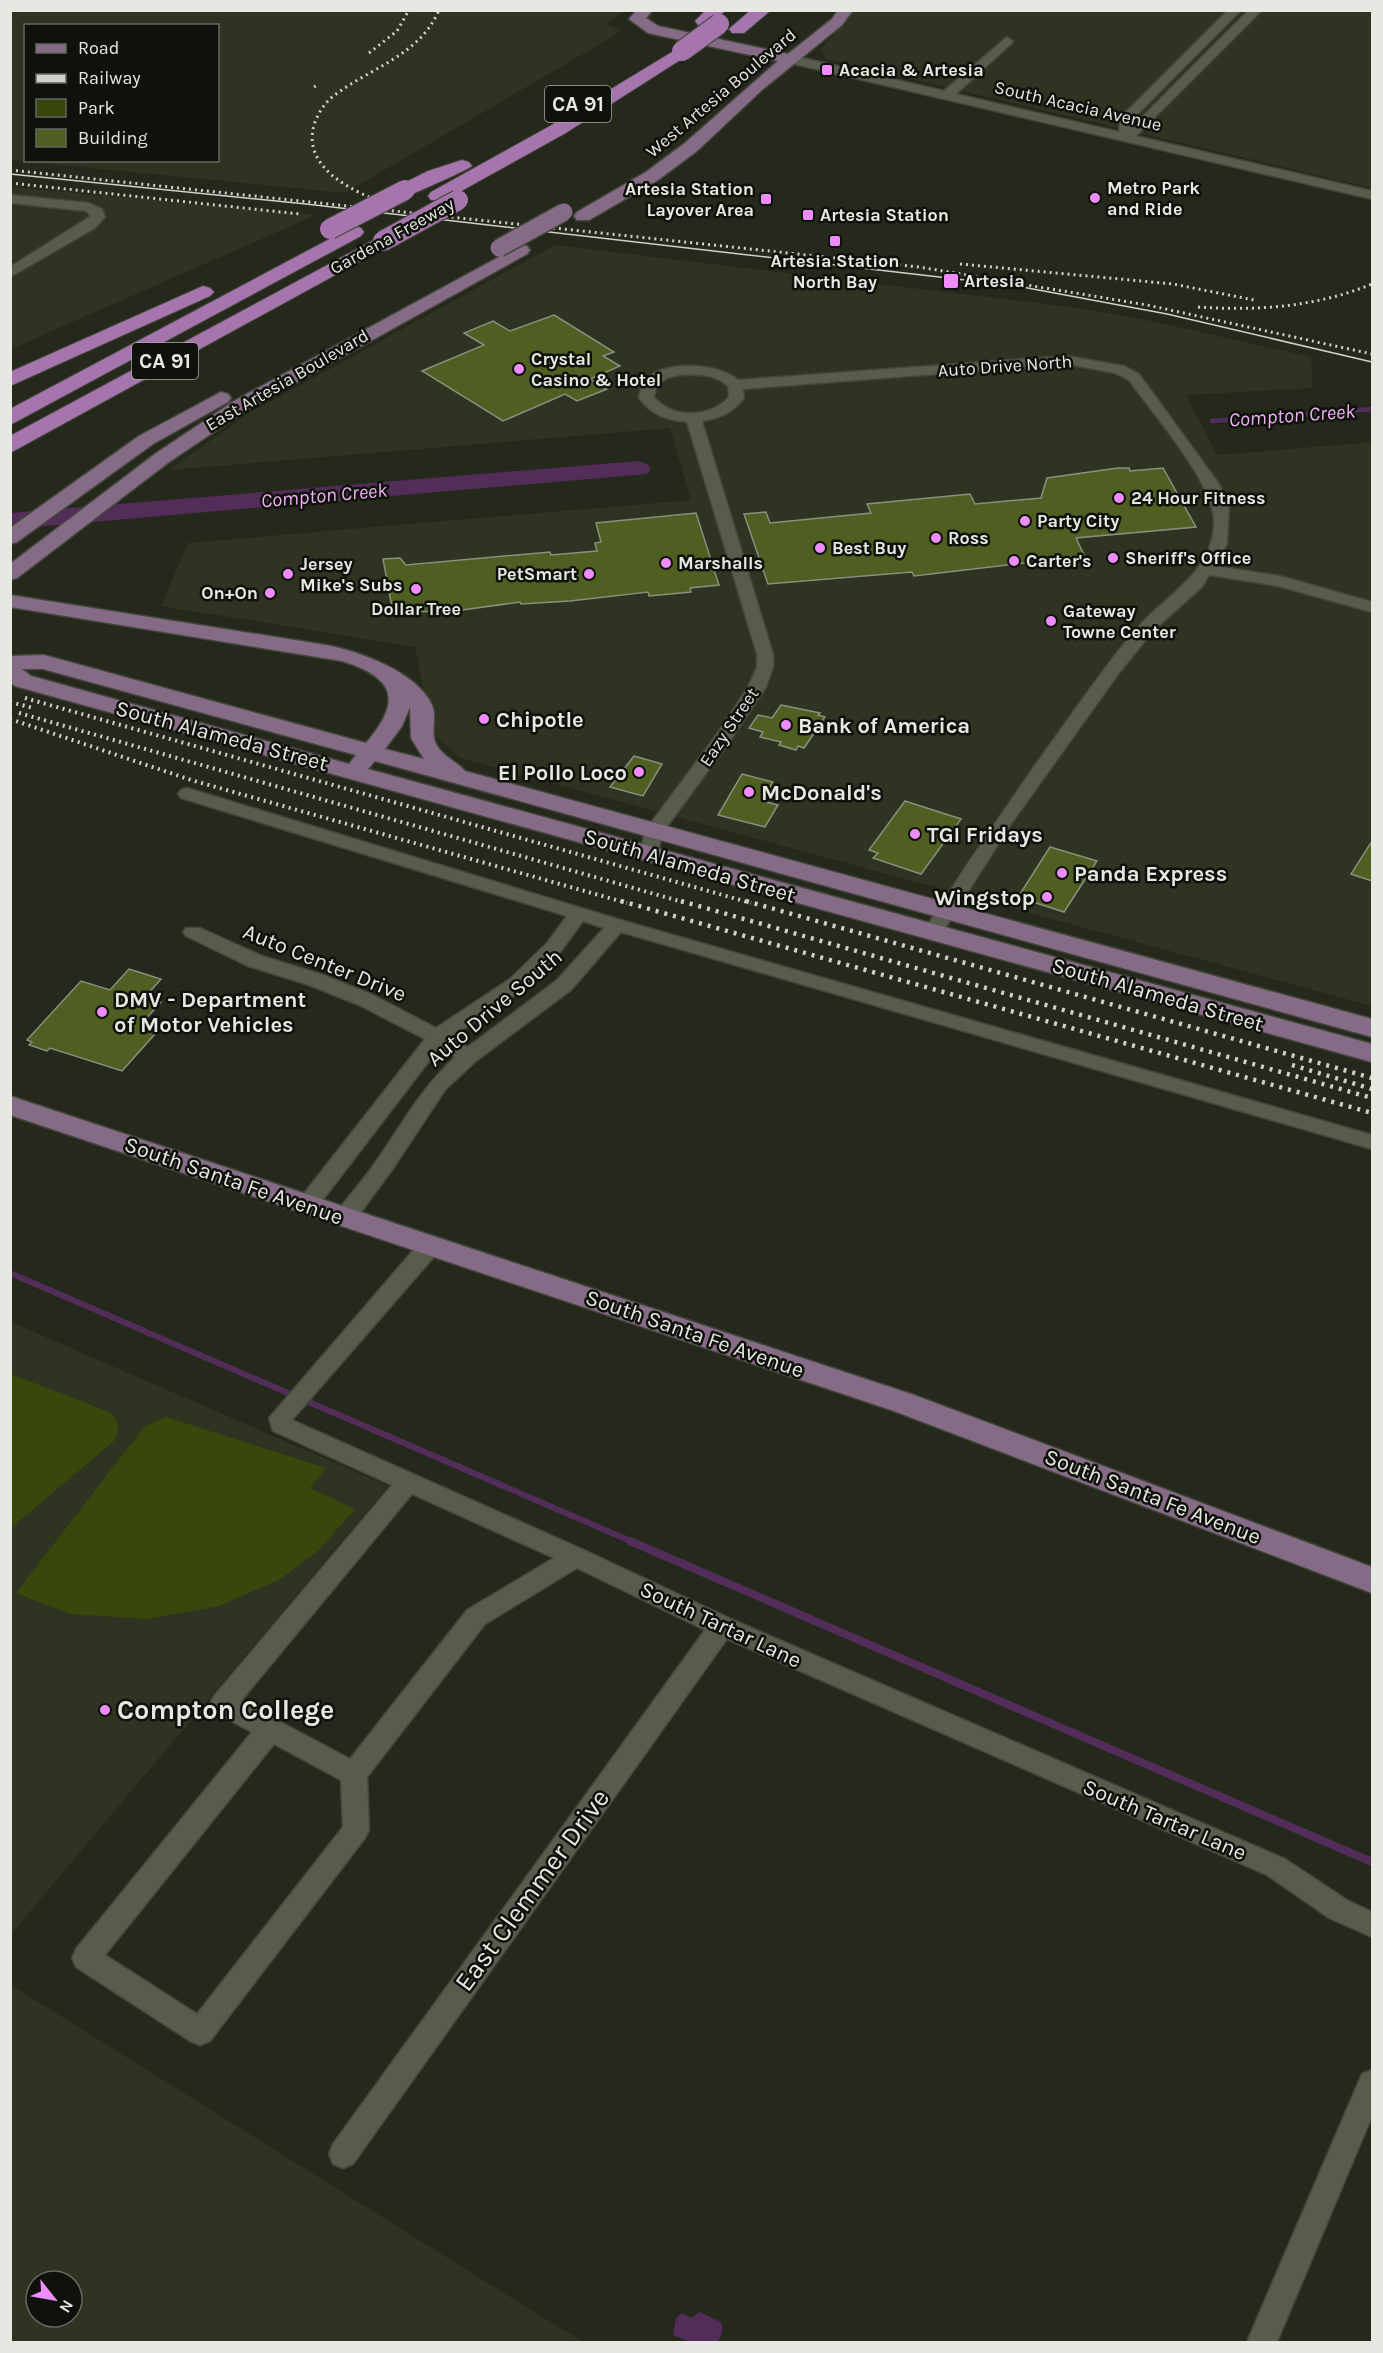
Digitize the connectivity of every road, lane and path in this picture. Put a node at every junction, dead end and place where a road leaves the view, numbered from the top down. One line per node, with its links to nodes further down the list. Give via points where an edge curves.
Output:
1 (646, 10): 9 (main road, West Artesia Boulevard, via 637,19 654,30)
2 (846, 10): 9 (main road, West Artesia Boulevard)
3 (1235, 10): 10 (street)
4 (1256, 10): 11 (street)
5 (748, 16): 6 (highway); 19 (highway, Gardena Freeway / CA 91, bridge, via 701,55 575,135 458,200)
6 (714, 19): 8 (highway, bridge)
7 (1007, 41): 12 (street)
8 (674, 49): 14 (highway, Gardena Freeway / CA 91); 14 (highway, via 557,130)
9 (782, 58): 12 (street, South Acacia Avenue); 17 (main road, West Artesia Boulevard, via 739,83 659,154); 18 (main road, West Artesia Boulevard, via 691,147 652,176)
10 (1177, 68): 11 (street); 13 (street, via 1124,121)
11 (1196, 72): 13 (street)
12 (947, 95): 13 (street, South Acacia Avenue)
13 (1126, 138): 15 (street, South Acacia Avenue)
14 (422, 193): 19 (highway); 23 (highway, bridge, via 330,229)
15 (1372, 195)
16 (10, 199): 20 (street, via 89,207 97,212 98,218)
17 (564, 212): 22 (main road, East Artesia Boulevard, bridge)
18 (583, 216): 22 (main road, East Artesia Boulevard)
19 (369, 236): 21 (highway, Gardena Freeway / CA 91); 27 (highway, via 87,386 56,393)
20 (10, 273)
21 (320, 276): 28 (highway, via 290,282); 29 (highway, Gardena Freeway / CA 91)
22 (432, 291): 24 (main road, East Artesia Boulevard)
23 (10, 380)
24 (261, 384): 30 (main road, East Artesia Boulevard, via 146,440); 32 (main road, East Artesia Boulevard)
25 (735, 386): 26 (street, via 737,398 730,406 718,413); 26 (street, via 717,374 690,370 662,375 646,388 646,398 654,407 667,414); 31 (street, Auto Drive North, via 1067,360 1119,369 1134,377 1211,484 1221,505 1219,544)
26 (693, 417): 44 (street, Eazy Street, via 765,654 765,667 757,687)
27 (10, 418)
28 (10, 435)
29 (10, 447)
30 (10, 538)
31 (1204, 568): 34 (street, via 1280,581); 46 (street, Auto Drive North, via 1196,584 1147,627 1113,669 1003,822)
32 (10, 574)
33 (10, 601): 37 (main road, via 345,654 378,666)
34 (1372, 607)
35 (10, 663): 39 (main road, South Alameda Street, via 44,662)
36 (10, 670): 41 (main road, South Alameda Street, via 23,681)
37 (398, 683): 38 (main road, via 402,693); 42 (main road, via 417,697 423,710 422,732 428,750 441,765)
38 (396, 715): 39 (main road, via 356,732); 40 (main road)
39 (304, 734): 40 (main road, South Alameda Street)
40 (370, 752): 41 (main road); 42 (main road, South Alameda Street)
41 (354, 772): 44 (main road, South Alameda Street)
42 (464, 778): 44 (main road, South Alameda Street)
43 (187, 794): 45 (street)
44 (651, 843): 46 (main road, South Alameda Street)
45 (579, 913): 47 (street); 50 (street, Auto Drive South, via 554,947 517,984)
46 (940, 922): 49 (main road, South Alameda Street); 51 (main road, South Alameda Street)
47 (617, 925): 52 (street, Auto Drive South, via 564,985); 54 (street)
48 (193, 932): 50 (street, Auto Center Drive, via 255,962 366,1000)
49 (1372, 1028)
50 (437, 1037): 52 (street, Auto Center Drive); 55 (street, Auto Drive South)
51 (1372, 1053)
52 (469, 1056): 56 (street, Auto Drive South, via 438,1085)
53 (10, 1105): 55 (main road, South Santa Fe Avenue)
54 (1372, 1142)
55 (307, 1205): 56 (main road, South Santa Fe Avenue)
56 (345, 1217): 57 (main road, South Santa Fe Avenue)
57 (431, 1245): 58 (street, South Tartar Lane, via 280,1418 281,1425); 60 (main road, South Santa Fe Avenue, via 904,1403)
58 (408, 1482): 59 (street, South Tartar Lane); 62 (street, via 223,1704)
59 (576, 1557): 61 (street, South Tartar Lane); 63 (street, via 476,1617)
60 (1372, 1580)
61 (722, 1626): 64 (street, South Tartar Lane, via 1276,1867 1338,1909); 66 (street, East Clemmer Drive)
62 (270, 1729): 63 (street); 63 (street, via 86,1958 200,2032 356,1830)
63 (354, 1774)
64 (1372, 1925)
65 (1371, 2092): 67 (street)
66 (343, 2154)
67 (1262, 2343)

